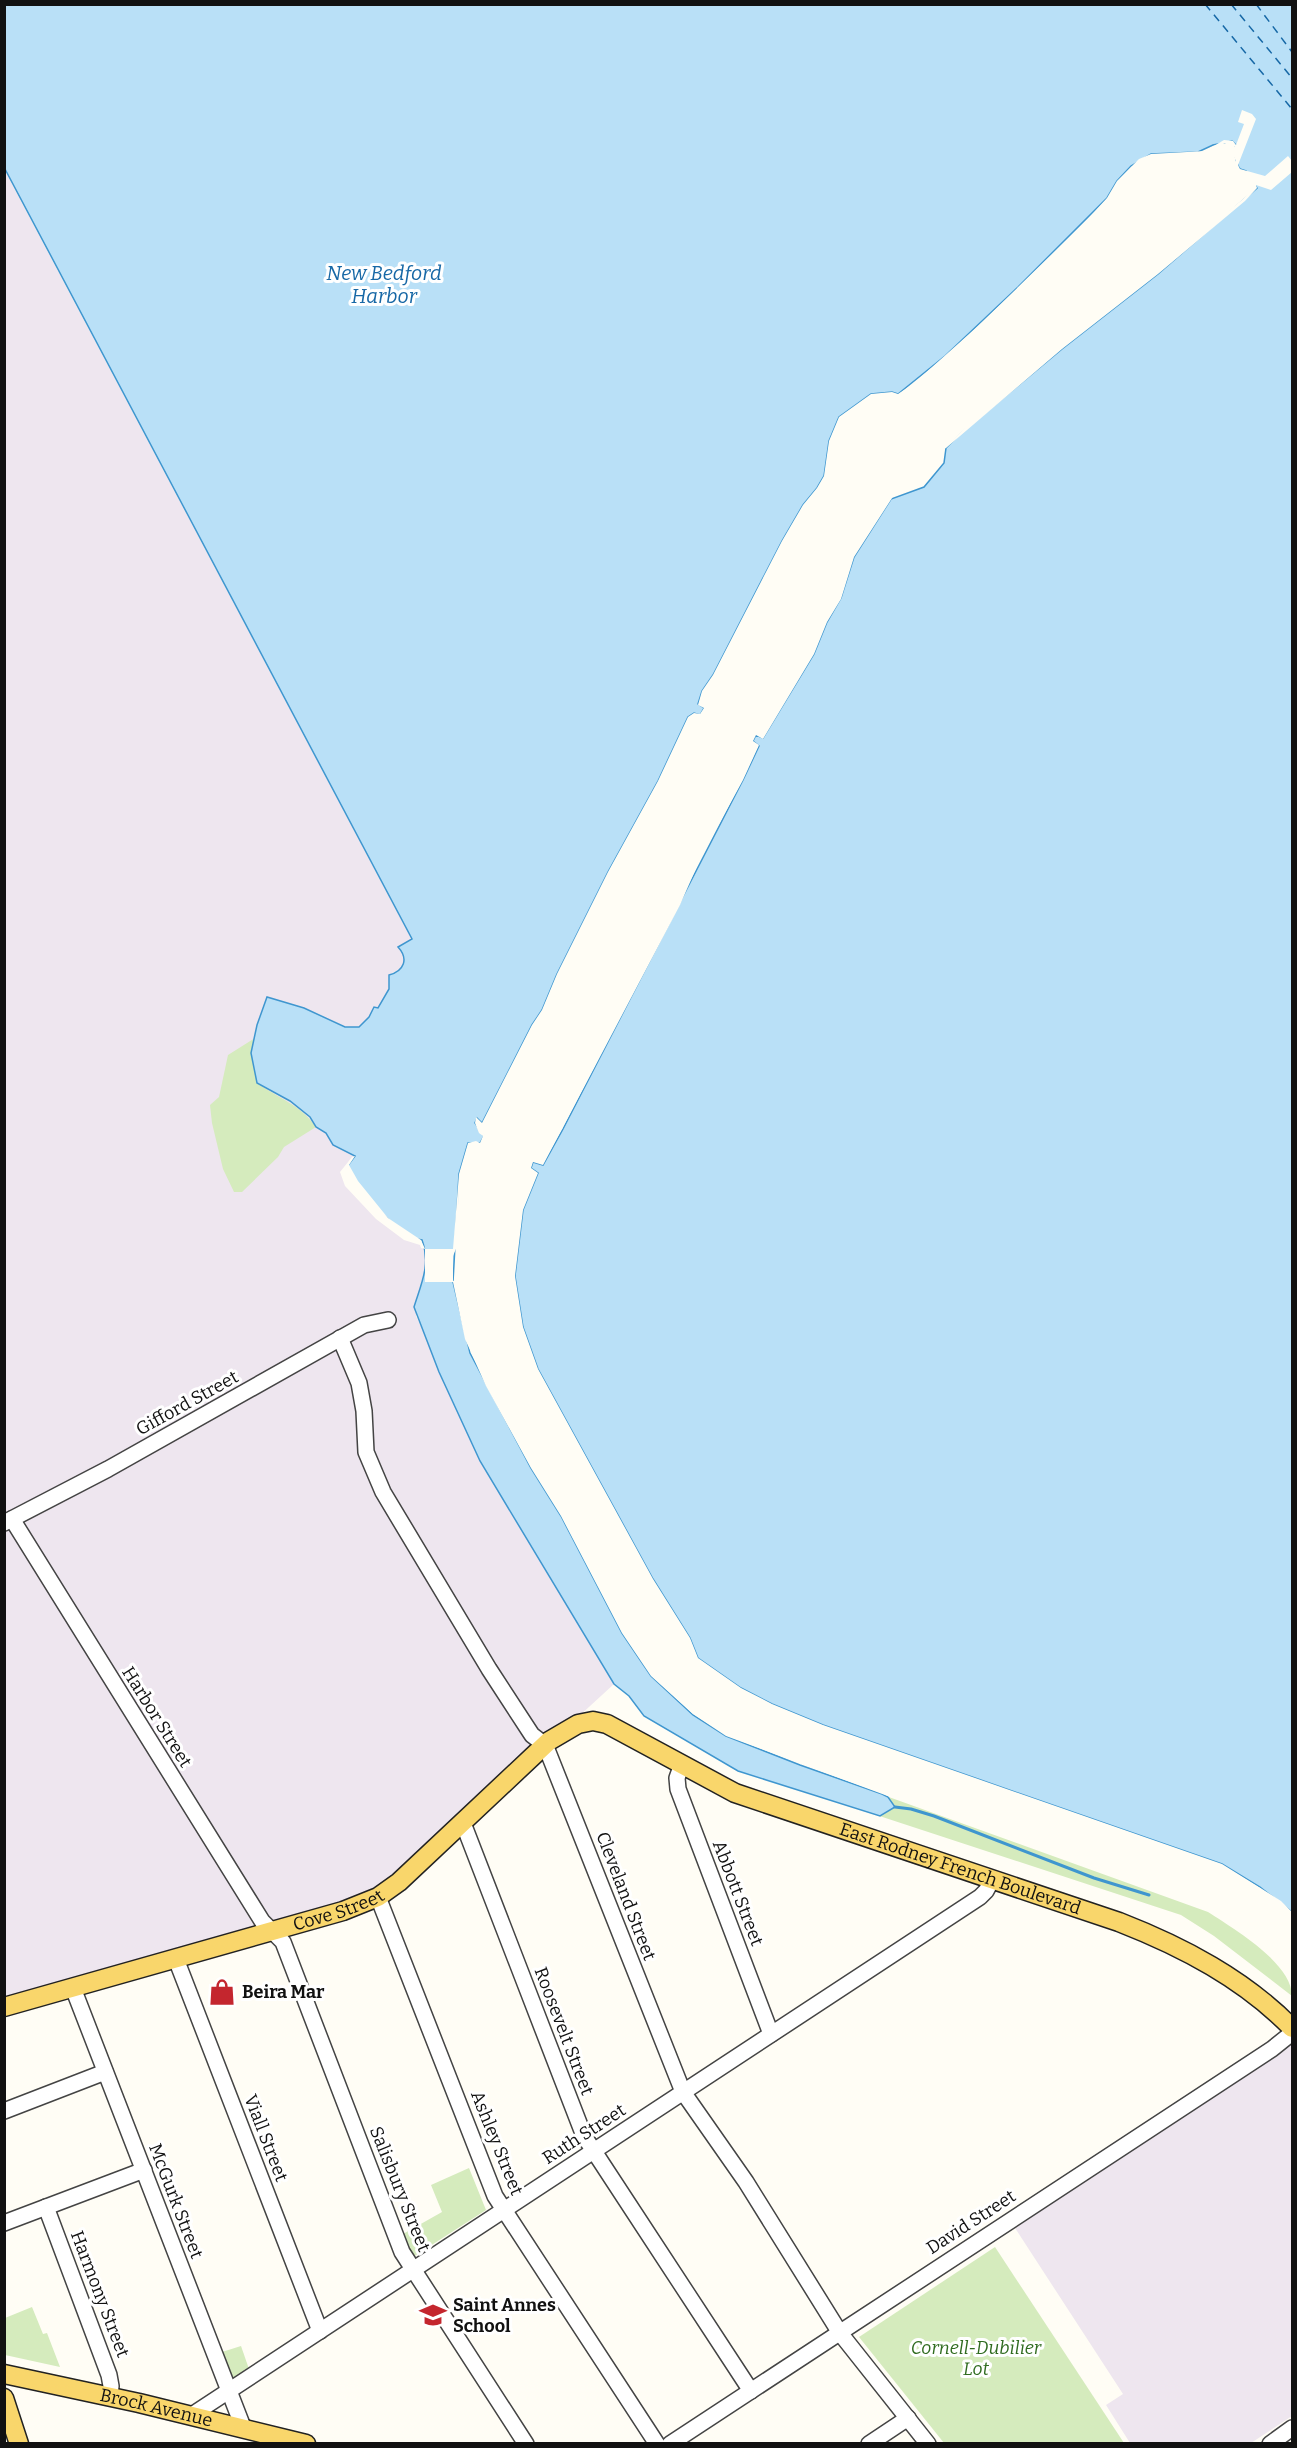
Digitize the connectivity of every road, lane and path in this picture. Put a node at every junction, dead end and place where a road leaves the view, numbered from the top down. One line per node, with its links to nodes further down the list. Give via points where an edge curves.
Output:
1 (388, 1320): 2 (street, Gifford Street, via 364,1325)
2 (340, 1338): 3 (street, Gifford Street); 5 (street, Cleveland Street, via 359,1383 366,1452 383,1492 501,1688 532,1735)
3 (8, 1521): 10 (street, Harbor Street, via 262,1921)
4 (616, 1727): 5 (main road, Cove Street, via 583,1723 563,1731); 6 (main road, East Rodney French Boulevard)
5 (545, 1745): 7 (main road, Cove Street); 17 (street, Cleveland Street)
6 (682, 1764): 8 (main road, East Rodney French Boulevard, via 735,1793); 15 (street, Abbott Street, via 678,1789)
7 (463, 1823): 9 (main road, Cove Street); 19 (street, Roosevelt Street, via 582,2130)
8 (992, 1880): 14 (main road, East Rodney French Boulevard, via 1119,1922 1183,1950 1242,1986); 15 (street, Ruth Street, via 980,1897)
9 (378, 1897): 10 (main road, Cove Street); 22 (street, Ashley Street)
10 (273, 1931): 11 (main road, Cove Street); 24 (street, Salisbury Street, via 283,1942 399,2243)
11 (176, 1959): 12 (main road, Cove Street); 25 (street, Viall Street)
12 (73, 1988): 13 (main road, Cove Street); 16 (street, McGurk Street)
13 (4, 2007)
14 (1293, 2030): 26 (street, David Street, via 1272,2049)
15 (771, 2034): 17 (street, Ruth Street)
16 (105, 2072): 18 (street); 20 (street, McGurk Street)
17 (683, 2092): 19 (street, Ruth Street); 26 (street, Cleveland Street, via 746,2182)
18 (4, 2111)
19 (594, 2151): 22 (street, Ruth Street); 29 (street, Roosevelt Street)
20 (144, 2170): 21 (street); 28 (street, McGurk Street)
21 (46, 2207): 23 (street); 30 (street, Harmony Street, via 110,2375)
22 (503, 2210): 24 (street, Ruth Street); 40 (street, Ashley Street)
23 (4, 2223)
24 (413, 2270): 25 (street, Ruth Street); 39 (street, Salisbury Street)
25 (320, 2331): 28 (street, Ruth Street)
26 (840, 2333): 29 (street, David Street); 33 (street, Cleveland Street)
27 (4, 2374): 30 (main road, Brock Avenue)
28 (229, 2391): 32 (street, Ruth Street); 34 (street, McGurk Street)
29 (752, 2391): 41 (street, David Street)
30 (110, 2396): 32 (main road, Brock Avenue)
31 (4, 2398): 38 (main road)
32 (192, 2415): 34 (main road, Brock Avenue)
33 (908, 2418): 42 (street); 43 (street, Cleveland Street)
34 (243, 2427): 37 (main road, Brock Avenue)
35 (1293, 2428): 44 (street)
36 (4, 2435): 38 (main road)
37 (294, 2442)
38 (18, 2444)
39 (526, 2444)
40 (657, 2444)
41 (670, 2444)
42 (869, 2444)
43 (928, 2444)
44 (1270, 2444)

